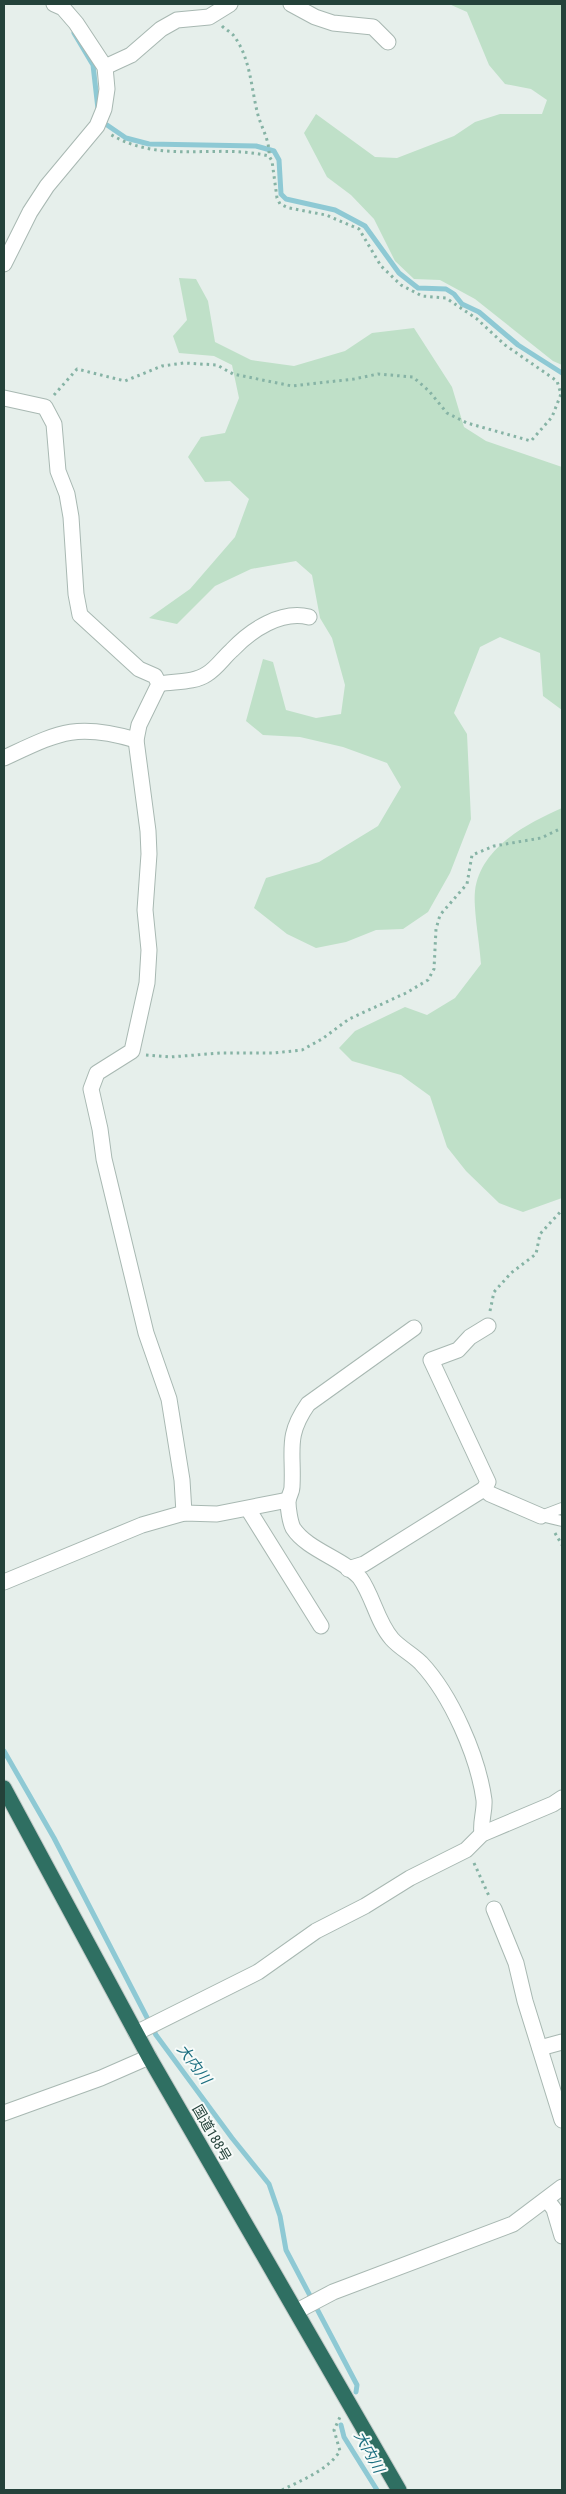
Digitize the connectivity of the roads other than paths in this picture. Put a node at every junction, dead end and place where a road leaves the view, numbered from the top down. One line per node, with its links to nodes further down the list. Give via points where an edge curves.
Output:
1 (54, 4): 5 (street, via 64,8)
2 (230, 4): 5 (street, via 209,17 177,20 160,29 131,55)
3 (291, 4): 4 (street, via 315,17 373,27)
4 (388, 42)
5 (106, 67): 6 (street, via 104,109 97,126 47,186)
6 (4, 264)
7 (4, 398): 9 (street, via 45,407 54,424 58,471 70,510 80,615 139,669 155,676)
8 (309, 617): 9 (street, via 297,614 279,618 232,649 217,667 205,675)
9 (159, 684): 10 (street, via 138,725)
10 (136, 740): 11 (street, via 108,731 82,730 53,736); 18 (street, via 148,831 145,910 148,983 132,1051 97,1073 91,1089 104,1159 144,1324 169,1399)
11 (4, 758)
12 (488, 1326): 14 (street, via 470,1337 458,1350 431,1360 481,1464 488,1482)
13 (414, 1328): 15 (street, via 308,1404 296,1421 290,1445 292,1489)
14 (484, 1488): 19 (street, via 490,1494); 21 (street, via 364,1564)
15 (288, 1500): 17 (street); 21 (street, via 293,1527 308,1542)
16 (562, 1508): 19 (lane)
17 (248, 1509): 18 (street, via 217,1514); 23 (street)
18 (184, 1513): 22 (street, via 142,1525)
19 (541, 1516): 20 (lane)
20 (562, 1521)
21 (348, 1569): 26 (street, via 360,1578 391,1638 421,1663 452,1710 471,1752 480,1784 484,1802)
22 (4, 1582)
23 (321, 1626)
24 (4, 1788): 28 (highway, 国道188号)
25 (562, 1798): 26 (street)
26 (482, 1834): 28 (street, via 466,1850 316,1931 258,1972)
27 (494, 1909): 30 (street, via 516,1963)
28 (136, 2033): 31 (highway, 国道188号)
29 (562, 2042): 30 (street)
30 (540, 2048): 33 (street)
31 (149, 2057): 32 (street); 37 (highway, 国道188号)
32 (4, 2114)
33 (562, 2120)
34 (562, 2187): 35 (street)
35 (547, 2200): 36 (street, via 554,2209); 37 (street, via 513,2224 485,2237 333,2292)
36 (562, 2236)
37 (297, 2311): 38 (highway, 国道188号)
38 (399, 2490)

